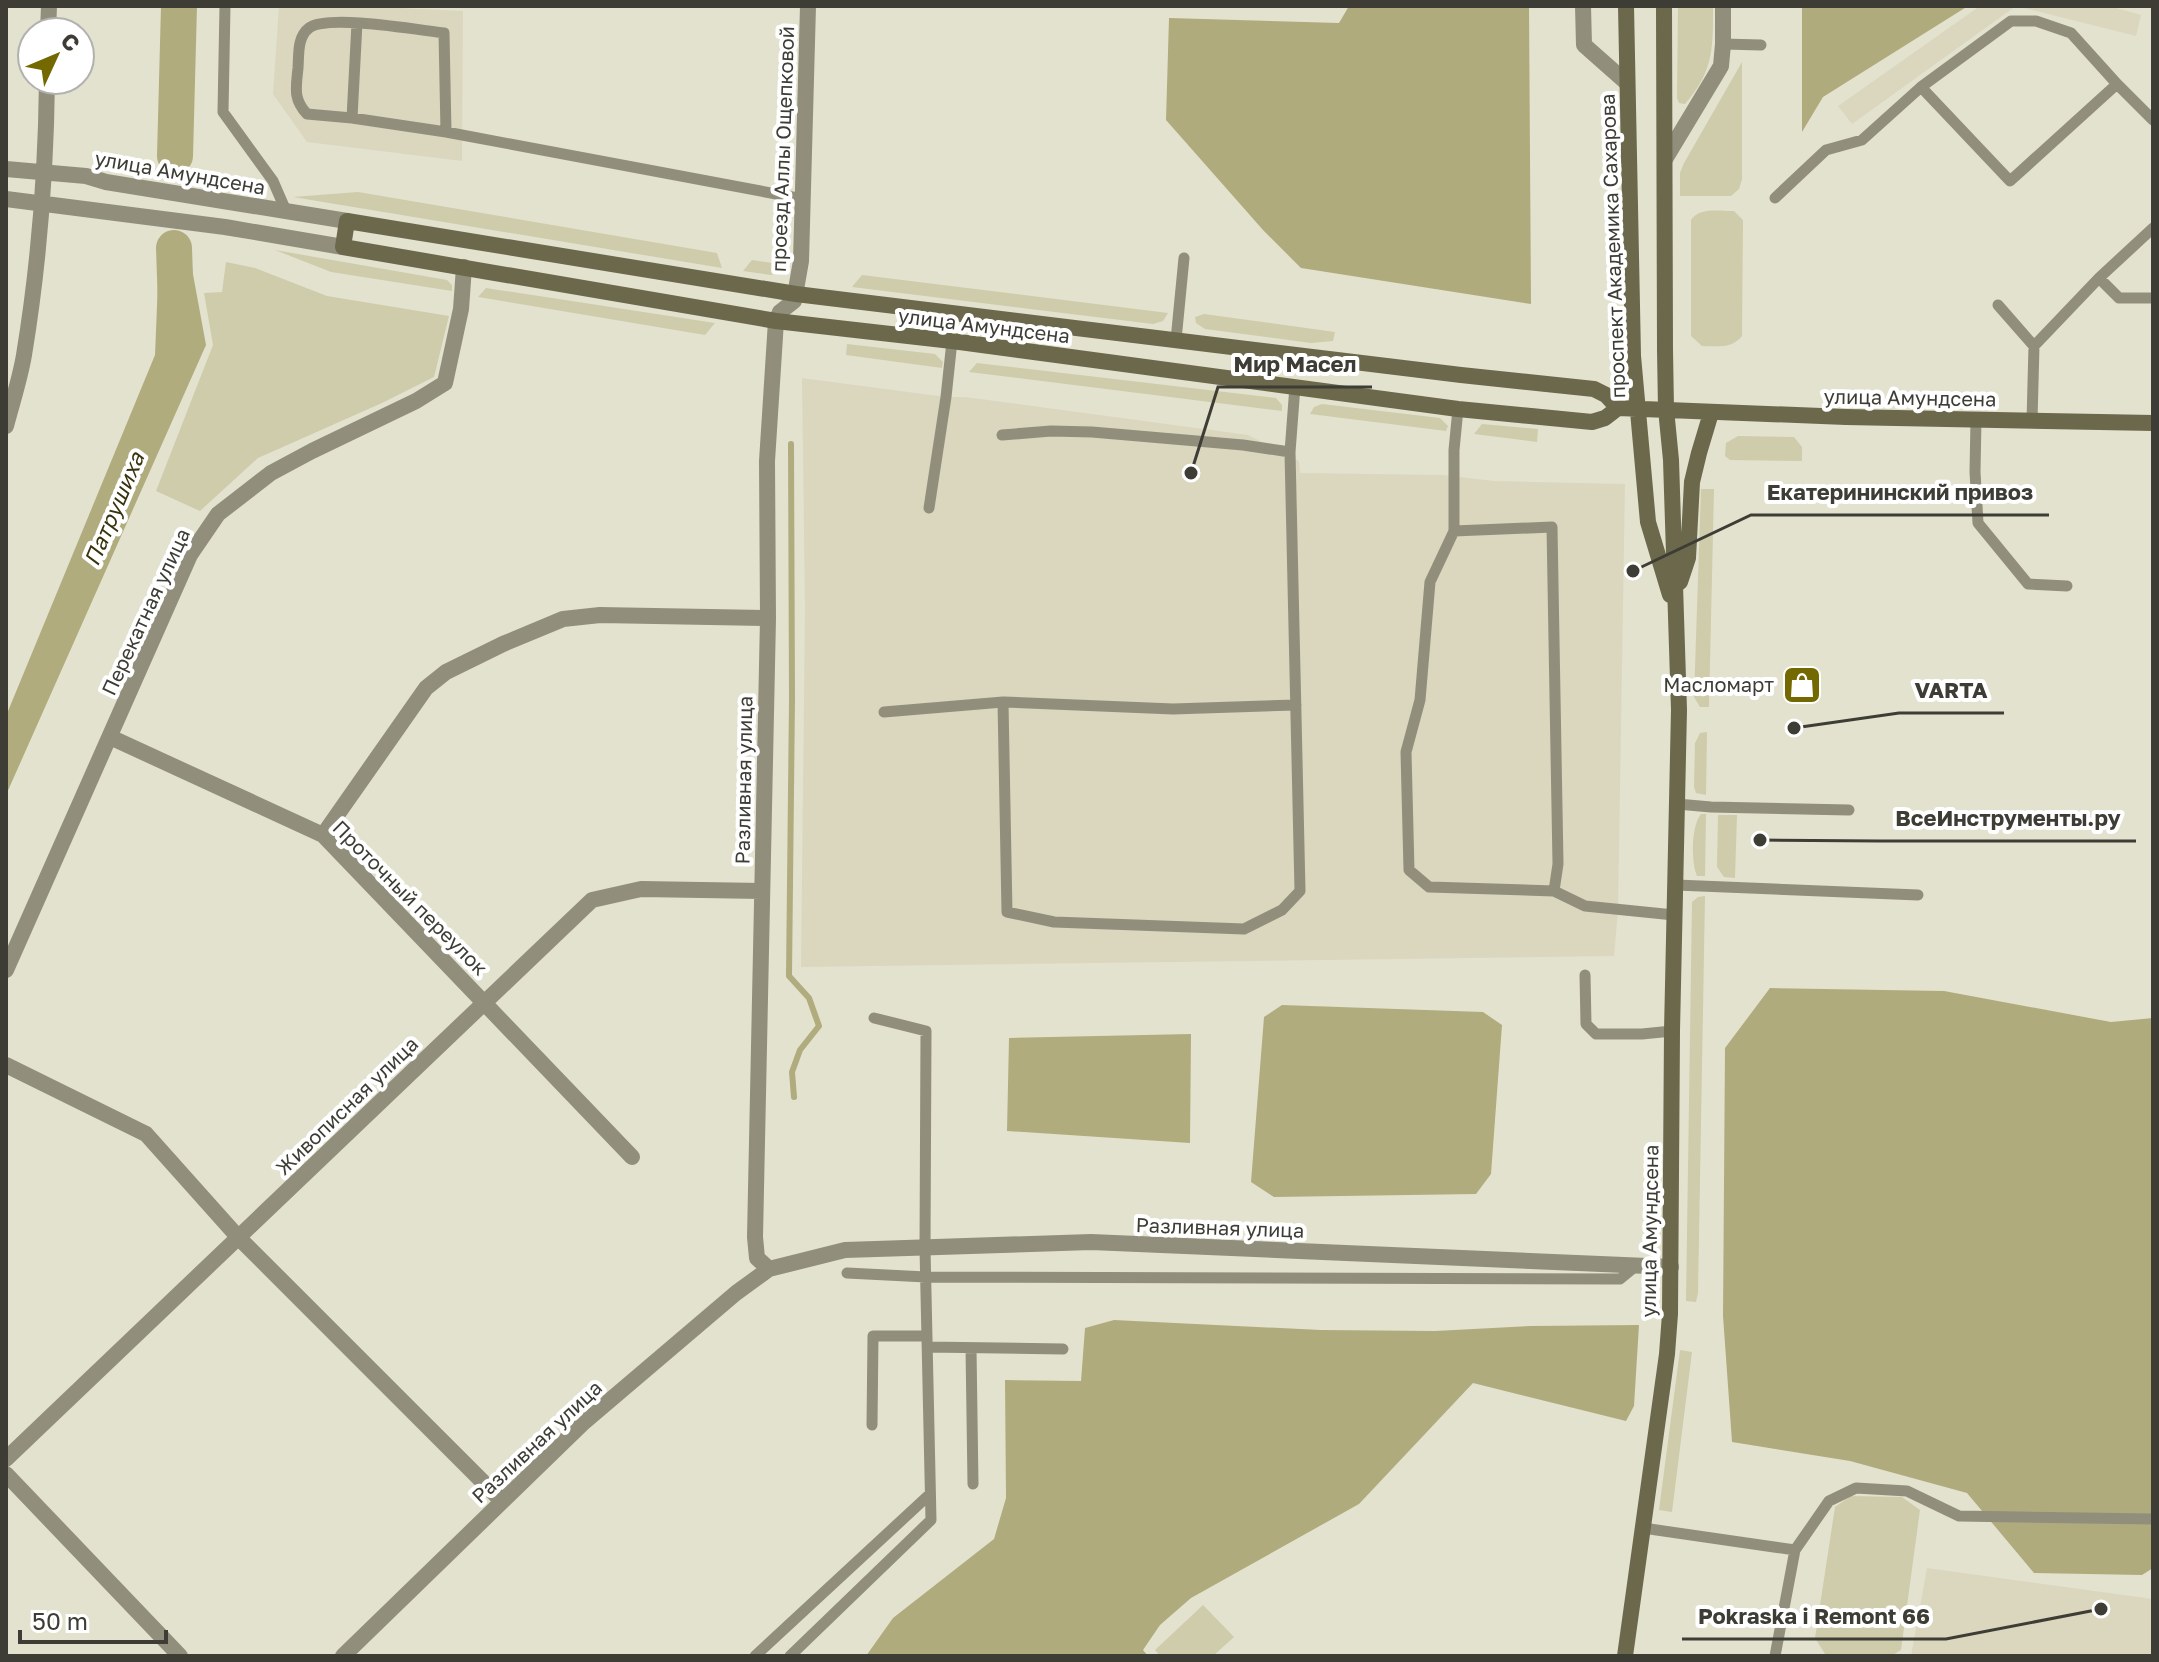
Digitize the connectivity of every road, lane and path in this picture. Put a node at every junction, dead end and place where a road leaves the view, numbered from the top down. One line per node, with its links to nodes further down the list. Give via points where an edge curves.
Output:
1 (225, 6): 24 (lane, via 223,112 273,181)
2 (808, 6): 22 (street, проезд Аллы Ощепковой)
3 (1583, 6): 10 (street, проспект Академика Сахарова, via 1584,45)
4 (1626, 6): 10 (street, проспект Академика Сахарова)
5 (1664, 6): 17 (street)
6 (1723, 6): 8 (street)
7 (357, 23): 14 (lane); 14 (lane, via 307,28 300,39 296,91 307,114); 16 (lane, via 444,33)
8 (1723, 44): 9 (lane); 17 (street, via 1721,66)
9 (1761, 45)
10 (1627, 83): 41 (street, проспект Академика Сахарова)
11 (2117, 84): 12 (lane, via 2071,33 2036,21 2011,21); 12 (lane, via 2010,181); 15 (lane)
12 (1921, 87): 20 (lane, via 1862,140 1826,150)
13 (46, 96): 19 (street)
14 (352, 118): 16 (lane)
15 (2153, 120)
16 (446, 132): 22 (lane)
17 (1665, 159): 42 (street)
18 (6, 169): 19 (street, улица Амундсена)
19 (44, 173): 23 (street); 24 (street, улица Амундсена)
20 (1775, 198)
21 (6, 199): 23 (street, улица Амундсена)
22 (803, 199): 31 (street, проезд Аллы Ощепковой)
23 (42, 203): 27 (street, улица Амундсена); 47 (street, via 24,357)
24 (286, 211): 25 (street, улица Амундсена)
25 (347, 221): 27 (street); 31 (street, улица Амундсена)
26 (2153, 228): 30 (lane)
27 (343, 247): 29 (street, улица Амундсена)
28 (1184, 258): 35 (lane)
29 (464, 267): 34 (street, улица Амундсена); 59 (street, Перекатная улица, via 445,383 271,473 218,514 190,555)
30 (2099, 278): 32 (lane, via 2119,298); 37 (lane)
31 (796, 294): 34 (street); 35 (street, улица Амундсена)
32 (2153, 298)
33 (1998, 305): 37 (lane)
34 (776, 321): 36 (street, улица Амундсена); 55 (street, Разливная улица, via 767,461)
35 (1176, 340): 39 (street, улица Амундсена, via 1594,389)
36 (952, 341): 38 (street, улица Амундсена); 50 (lane)
37 (2034, 346): 45 (lane)
38 (1295, 386): 40 (street, улица Амундсена); 49 (lane)
39 (1618, 408): 40 (street, улица Амундсена, via 1592,422); 41 (street, улица Амундсена)
40 (1458, 409): 51 (lane)
41 (1638, 409): 42 (street, улица Амундсена); 54 (street, via 1648,522)
42 (1666, 409): 43 (street, улица Амундсена); 53 (street)
43 (1711, 413): 44 (street, улица Амундсена); 53 (street, via 1694,473 1688,558)
44 (1976, 420): 45 (street, улица Амундсена); 52 (lane, via 1978,523 2028,584)
45 (2032, 421): 46 (street, улица Амундсена)
46 (2153, 423)
47 (6, 426)
48 (1002, 435): 49 (lane, via 1092,432)
49 (1290, 452): 57 (lane)
50 (929, 508)
51 (1454, 531): 65 (lane, via 1552,527 1558,864); 65 (lane, via 1430,582 1420,700 1406,752 1409,870 1429,887)
52 (2067, 586)
53 (1675, 595): 54 (street)
54 (1676, 615): 60 (street)
55 (768, 618): 62 (street, via 600,615 563,619 503,644 426,688); 64 (street, Разливная улица)
56 (1003, 702): 57 (lane, via 1173,709); 57 (lane, via 1007,912 1054,922 1244,929 1282,910 1300,891); 58 (lane)
57 (1296, 705)
58 (884, 712)
59 (110, 737): 62 (street, Проточный переулок); 68 (street, Перекатная улица)
60 (1677, 804): 61 (lane); 63 (street, улица Амундсена)
61 (1849, 810)
62 (323, 835): 70 (street, Проточный переулок)
63 (1676, 885): 66 (lane); 67 (street, улица Амундсена)
64 (762, 891): 70 (street, Живописная улица, via 641,889 592,900); 79 (street, Разливная улица, via 755,1237 757,1258)
65 (1554, 891): 67 (lane, via 1585,906)
66 (1918, 895)
67 (1674, 915): 72 (street, улица Амундсена)
68 (6, 970)
69 (1585, 975): 72 (lane, via 1586,1024 1596,1034)
70 (484, 1002): 74 (street, Проточный переулок); 75 (street, Живописная улица)
71 (874, 1018): 76 (lane, via 926,1031)
72 (1672, 1031): 78 (street, улица Амундсена)
73 (6, 1065): 75 (street, via 146,1134)
74 (632, 1157)
75 (238, 1237): 86 (street, Живописная улица); 90 (street)
76 (925, 1248): 77 (street, Разливная улица, via 1091,1242); 79 (street, Разливная улица, via 845,1250); 81 (lane)
77 (1638, 1265): 78 (street, Разливная улица); 81 (lane, via 1620,1279)
78 (1671, 1267): 92 (street, улица Амундсена, via 1667,1354)
79 (769, 1269): 90 (street, Разливная улица, via 582,1424)
80 (847, 1273): 81 (lane)
81 (926, 1277): 82 (lane)
82 (927, 1342): 83 (lane); 85 (lane, via 873,1336); 89 (lane)
83 (971, 1348): 84 (lane); 88 (lane)
84 (1063, 1349)
85 (872, 1425)
86 (6, 1459)
87 (6, 1474): 95 (street)
88 (973, 1484)
89 (930, 1494): 94 (lane, via 931,1520); 97 (lane)
90 (502, 1501): 96 (street, Разливная улица)
91 (2153, 1519): 93 (lane, via 1959,1516 1907,1491 1856,1488 1829,1501)
92 (1643, 1528): 93 (lane); 98 (street, улица Амундсена)
93 (1795, 1550): 99 (lane)
94 (794, 1654)
95 (180, 1656)
96 (343, 1656)
97 (755, 1656)
98 (1626, 1656)
99 (1775, 1656)

